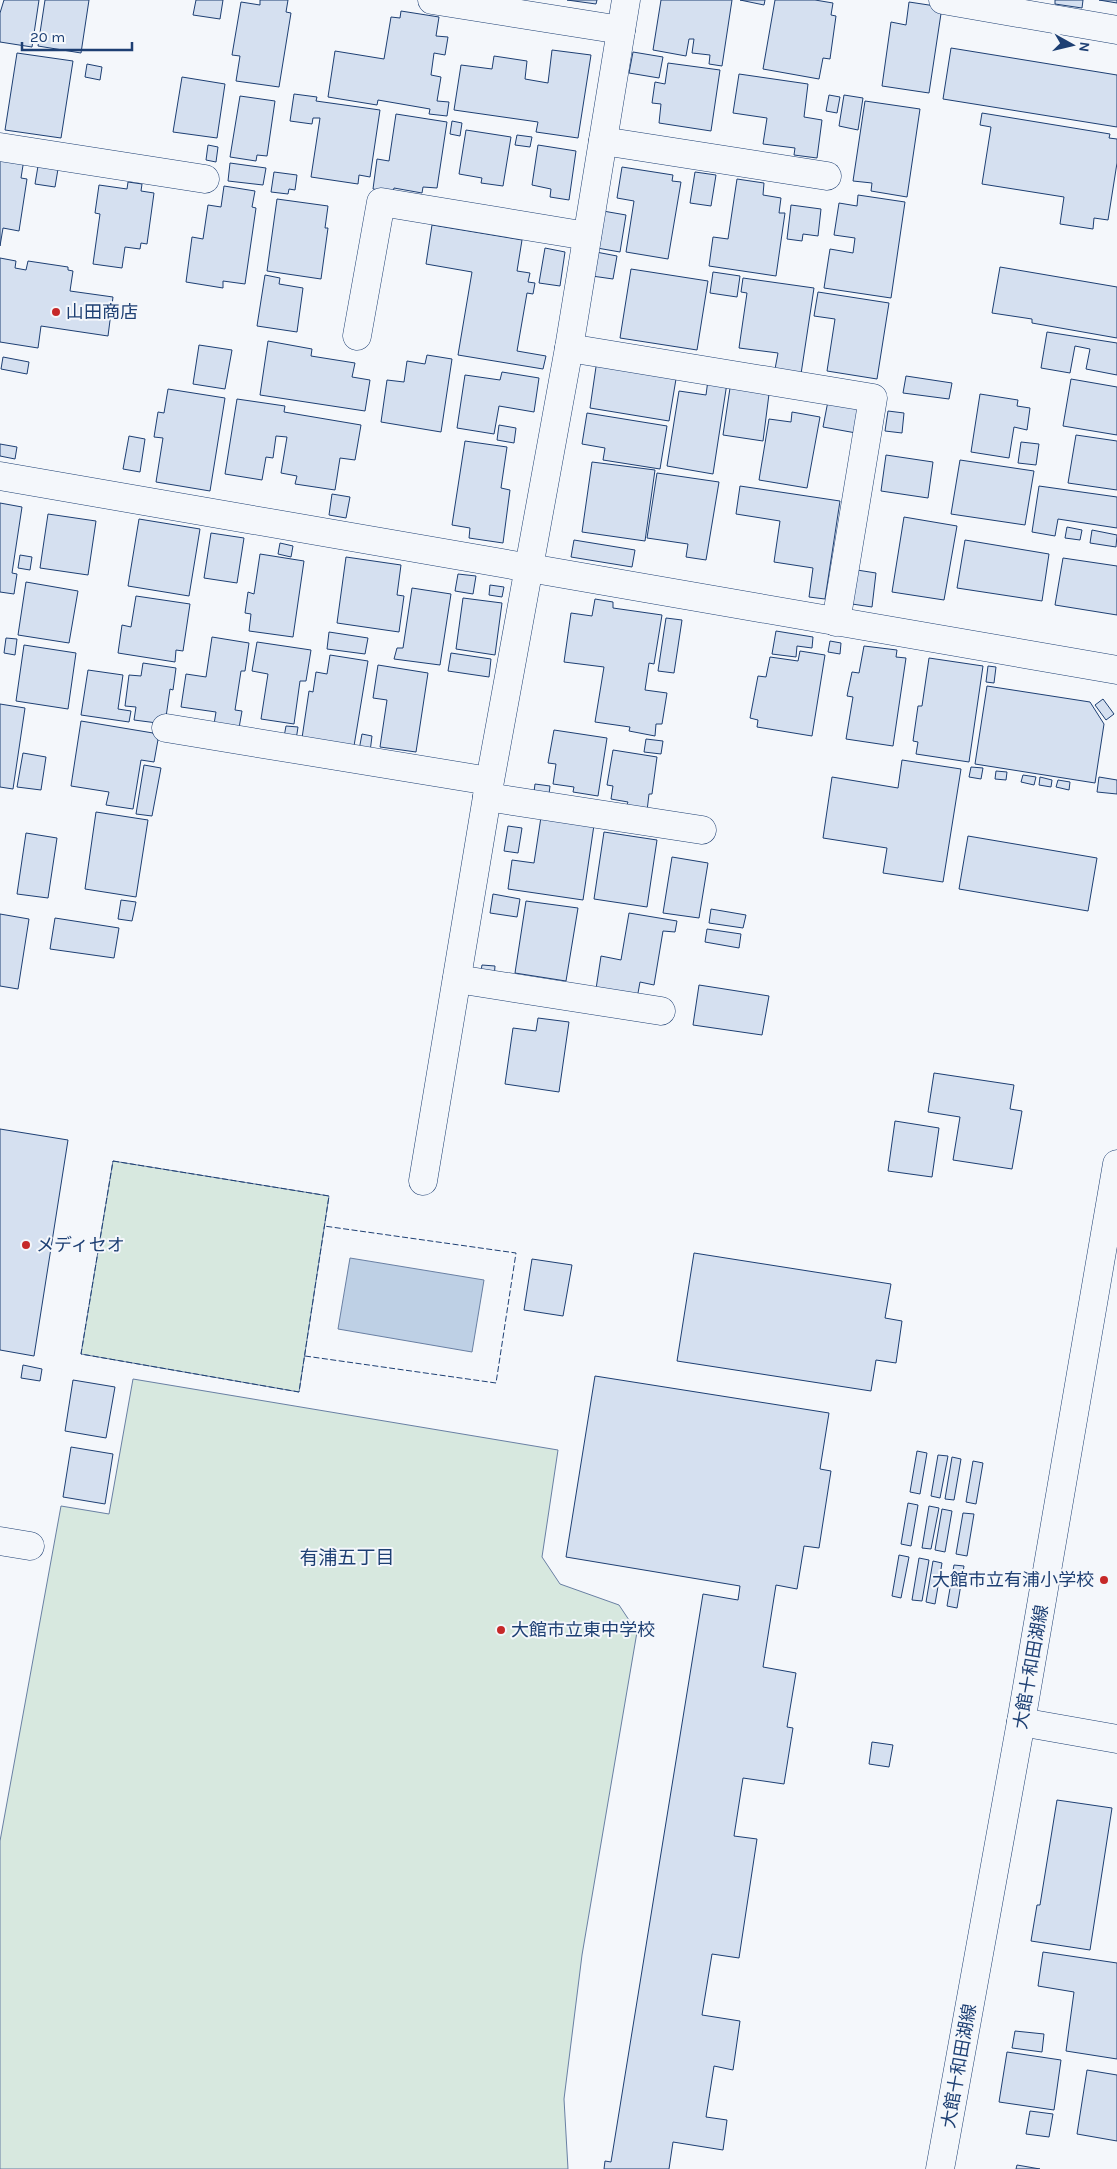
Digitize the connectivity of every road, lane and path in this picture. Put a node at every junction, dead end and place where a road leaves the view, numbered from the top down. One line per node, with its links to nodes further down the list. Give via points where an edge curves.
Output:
1 (432, 0): 4 (street)
2 (626, 0): 4 (street)
3 (943, 0): 5 (street)
4 (621, 30): 6 (street)
5 (1117, 30)
6 (603, 141): 8 (street); 10 (street)
7 (0, 147): 9 (street)
8 (827, 176)
9 (205, 179)
10 (588, 236): 11 (street, via 381,202); 12 (street)
11 (357, 336)
12 (569, 348): 14 (street); 15 (street, via 873,398)
13 (0, 476): 14 (street)
14 (527, 569): 15 (street); 18 (street)
15 (836, 622): 16 (street)
16 (1117, 670)
17 (166, 728): 18 (street)
18 (488, 789): 19 (street); 20 (street)
19 (702, 830)
20 (457, 979): 21 (street); 23 (street)
21 (661, 1011)
22 (1117, 1164): 26 (street, 大館十和田湖線)
23 (424, 1180)
24 (0, 1541): 25 (street)
25 (30, 1546)
26 (1021, 1722): 27 (street); 28 (street, 大館十和田湖線)
27 (1117, 1739)
28 (940, 2169)

